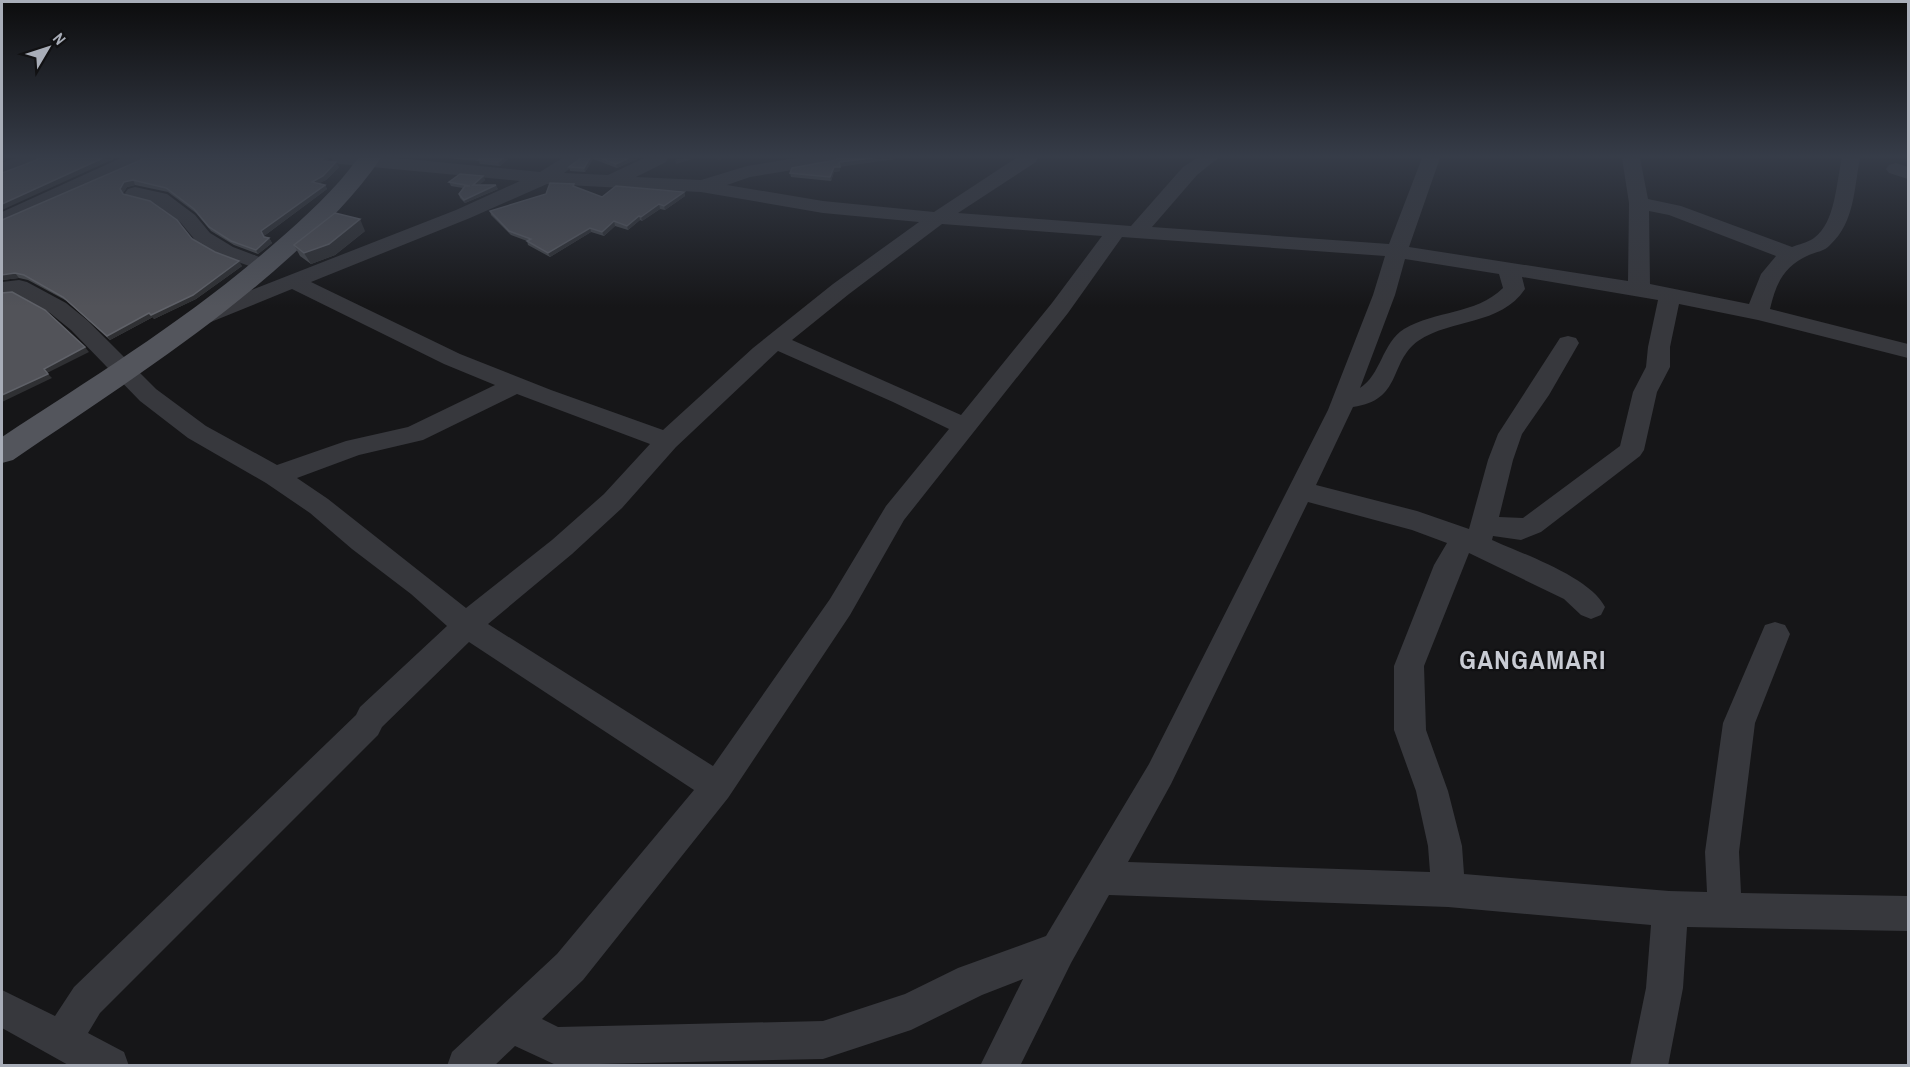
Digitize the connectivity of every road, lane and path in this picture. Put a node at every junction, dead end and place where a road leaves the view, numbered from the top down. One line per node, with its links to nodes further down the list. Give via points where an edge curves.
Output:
1 (27, 208): 13 (street)
2 (173, 208): 17 (street, via 203,237 226,251)
3 (328, 208): 17 (main road)
4 (472, 208): 19 (street)
5 (830, 208): 12 (street)
6 (953, 208): 12 (street)
7 (1151, 208): 14 (street)
8 (1413, 208): 15 (street)
9 (1639, 208): 21 (street)
10 (1663, 208): 16 (street)
11 (1841, 208): 16 (street, via 1822,242)
12 (938, 218): 14 (street); 25 (street, via 840,289)
13 (2, 219)
14 (1126, 232): 15 (street); 31 (street)
15 (1397, 251): 18 (street); 30 (street, via 1384,295)
16 (1790, 254): 23 (street, via 1766,282)
17 (266, 266): 24 (main road)
18 (1509, 269): 21 (street); 30 (street, via 1514,289 1507,297 1491,308 1411,335 1395,353 1376,388 1366,396)
19 (294, 282): 24 (street); 29 (street, via 452,359)
20 (2, 289): 28 (street, via 19,287 58,308)
21 (1639, 289): 22 (street)
22 (1670, 296): 23 (street); 36 (street, via 1658,367 1645,392 1631,450 1532,525)
23 (1758, 313): 27 (street)
24 (203, 317): 28 (main road)
25 (776, 342): 31 (street); 32 (street)
26 (1568, 344): 36 (street, via 1510,434)
27 (1908, 351)
28 (125, 370): 33 (main road); 34 (street, via 148,395 197,432)
29 (518, 384): 32 (street); 34 (street, via 414,434 355,447)
30 (1342, 400): 35 (street)
31 (963, 426): 40 (street, via 895,513 840,607)
32 (666, 441): 38 (street, via 613,501)
33 (2, 452)
34 (275, 477): 38 (street, via 319,506)
35 (1300, 490): 36 (street); 41 (street, via 1160,774)
36 (1474, 536): 37 (street, via 1574,591); 42 (street, via 1449,565 1409,666 1410,730 1432,790 1445,846)
37 (1591, 607)
38 (466, 626): 40 (street); 49 (street, via 87,1000)
39 (1775, 634): 44 (street, via 1739,723 1722,852)
40 (717, 787): 48 (street, via 570,967)
41 (1100, 878): 42 (street); 46 (street)
42 (1448, 890): 43 (street)
43 (1669, 909): 44 (street); 53 (street, via 1670,951)
44 (1725, 911): 45 (street)
45 (1908, 914)
46 (1058, 950): 48 (street, via 971,981 911,1011 823,1040 556,1046); 52 (street)
47 (2, 1008): 49 (street)
48 (510, 1023): 51 (street)
49 (62, 1040): 50 (street)
50 (110, 1065)
51 (466, 1065)
52 (999, 1065)
53 (1649, 1065)

